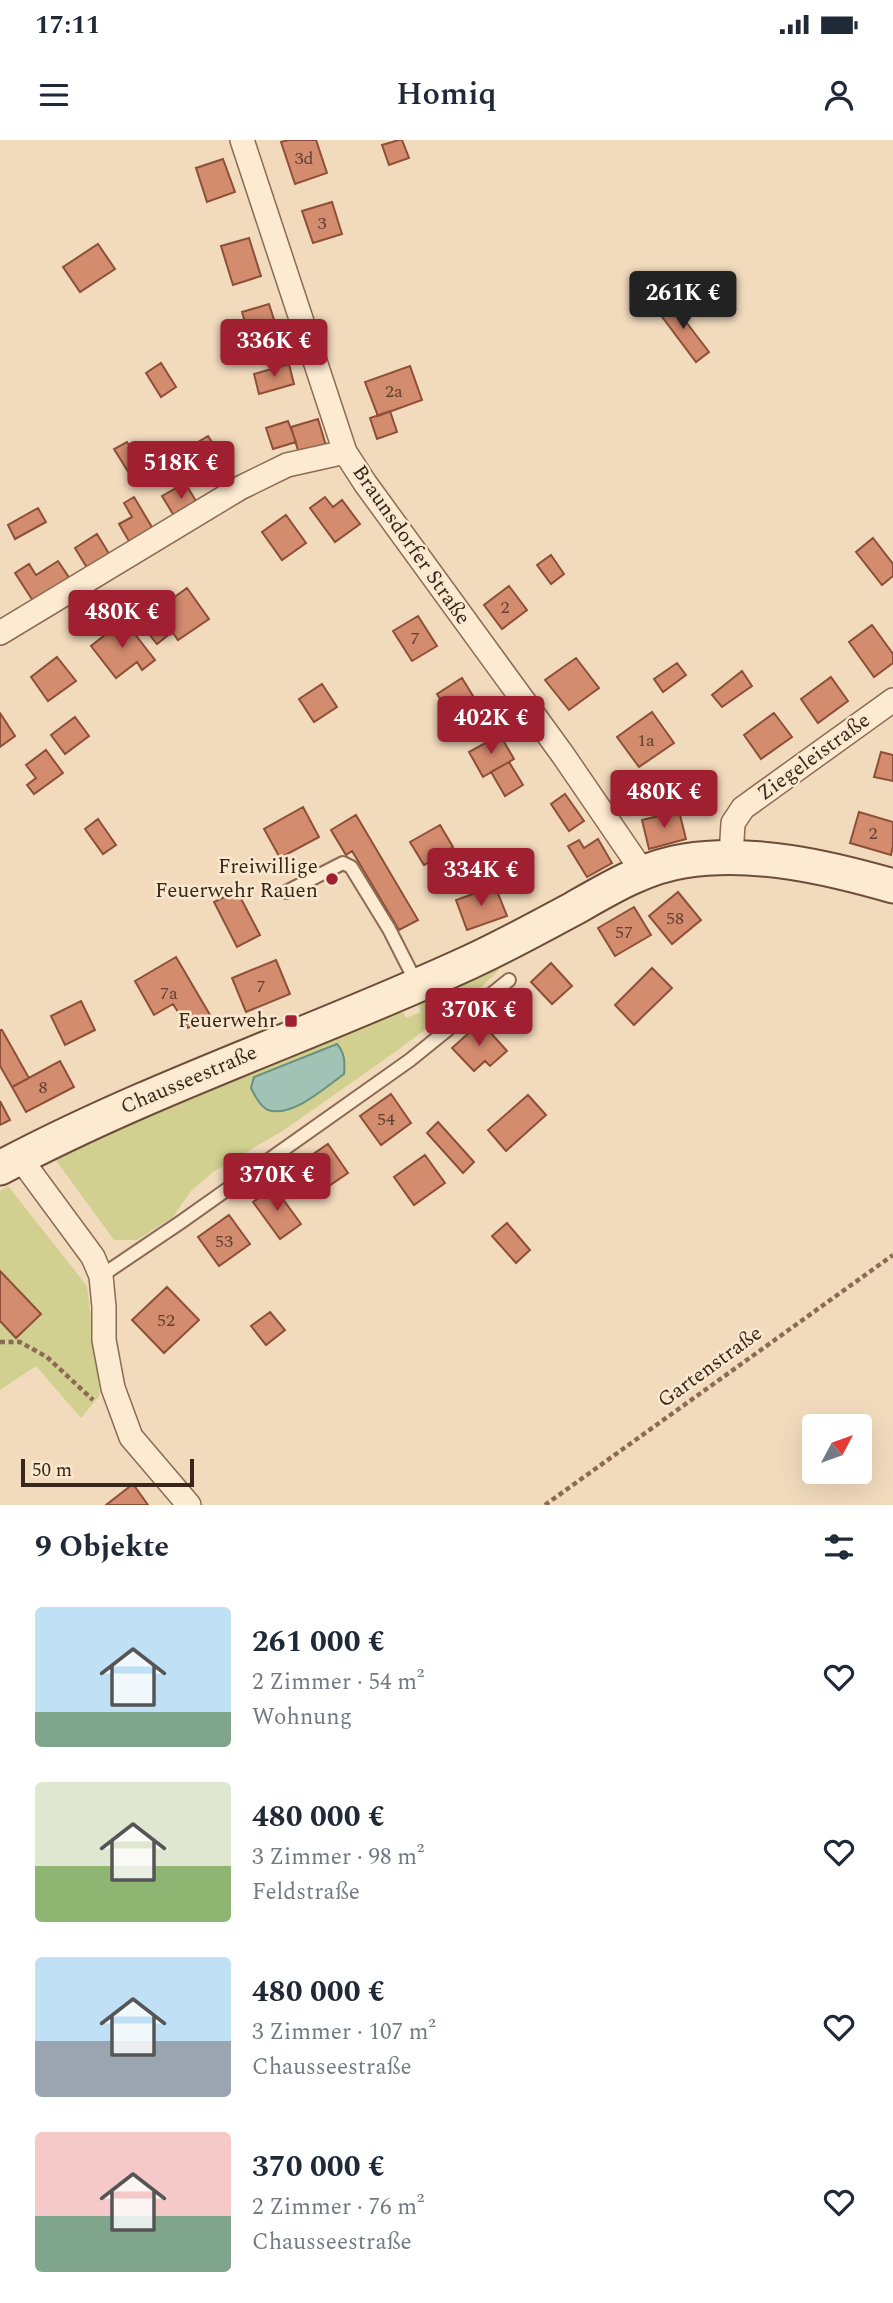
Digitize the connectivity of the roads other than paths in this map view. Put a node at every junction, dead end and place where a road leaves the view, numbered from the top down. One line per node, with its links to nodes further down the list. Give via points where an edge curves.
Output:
1 (242, 140): 2 (street, Braunsdorfer Straße)
2 (345, 452): 3 (street, via 286,465 240,488); 6 (street, Braunsdorfer Straße)
3 (0, 634)
4 (893, 700): 5 (street, Ziegeleistraße, via 743,808 733,823)
5 (731, 857): 6 (main road, Chausseestraße, via 683,861); 7 (main road, Chausseestraße, via 780,862)
6 (643, 872): 10 (main road, Chausseestraße)
7 (893, 886)
8 (286, 892): 10 (lane, via 343,863 351,867)
9 (509, 980): 12 (lane, via 411,1060)
10 (418, 986): 11 (main road, Chausseestraße, via 141,1100)
11 (10, 1163): 12 (street, via 93,1256)
12 (101, 1276): 13 (street, via 104,1340 113,1388 131,1437)
13 (189, 1505)

